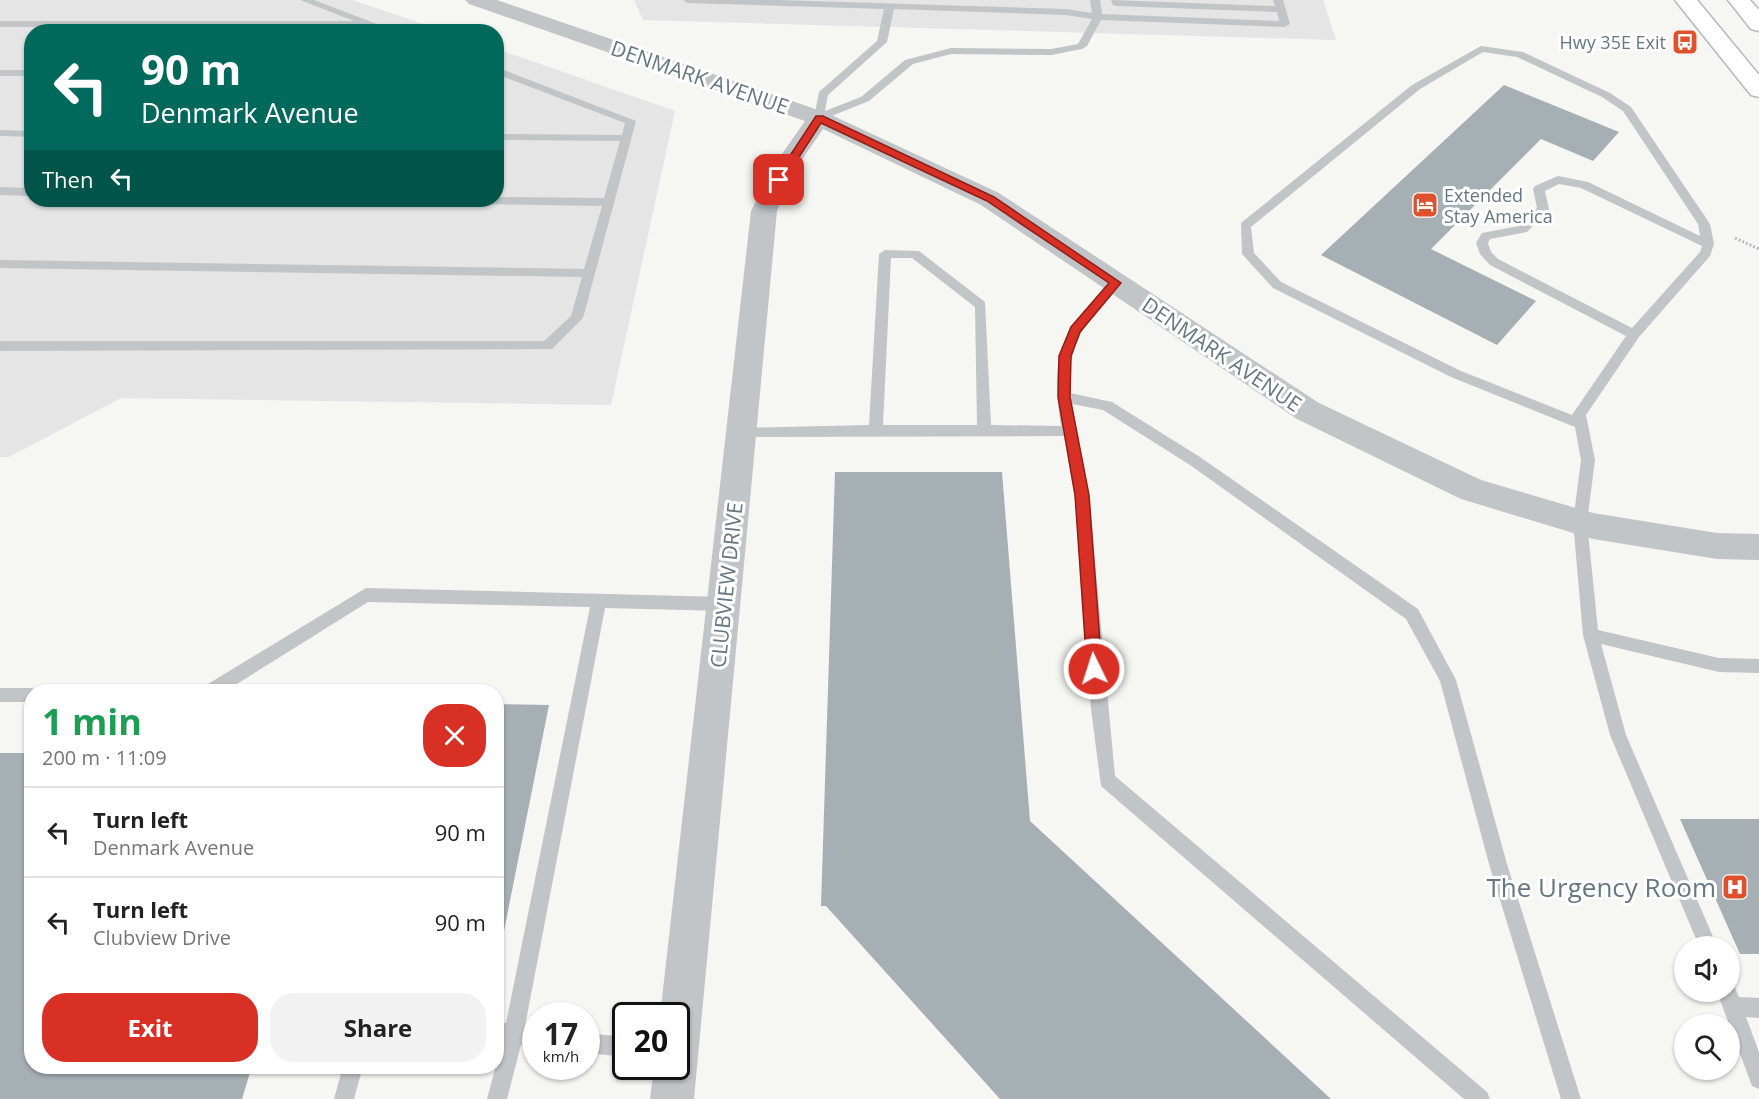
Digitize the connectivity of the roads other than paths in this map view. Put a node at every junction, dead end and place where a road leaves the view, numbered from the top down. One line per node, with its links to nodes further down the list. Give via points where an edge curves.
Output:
1 (305, 0): 12 (lane)
2 (476, 0): 18 (street, DENMARK AVENUE)
3 (688, 0): 9 (lane)
4 (1095, 0): 10 (lane)
5 (1116, 0): 8 (lane)
6 (1686, 0): 17 (main road)
7 (1739, 0): 13 (main road)
8 (1279, 4): 10 (lane, via 1285,24)
9 (890, 6): 10 (lane, via 1066,12); 18 (lane, via 882,42 823,94)
10 (1098, 17): 18 (lane, via 1082,46 1051,52 951,51 909,62 865,99)
11 (0, 24): 12 (lane)
12 (373, 24)
13 (1759, 24)
14 (0, 73): 15 (lane)
15 (24, 74)
16 (504, 75): 22 (lane, via 632,121)
17 (1759, 90)
18 (819, 118): 30 (street, DENMARK AVENUE, via 990,199); 38 (street, CLUBVIEW DRIVE, via 787,164 764,211)
19 (0, 133): 20 (lane)
20 (24, 134)
21 (504, 137): 22 (lane)
22 (627, 138): 26 (lane)
23 (0, 191): 24 (lane)
24 (24, 192)
25 (504, 200): 26 (lane)
26 (609, 202): 29 (lane)
27 (1708, 244): 31 (lane, via 1706,253); 31 (lane, via 1584,185 1558,180 1539,189 1543,209 1523,229 1486,236 1482,243 1494,262); 34 (lane, via 1704,224 1627,109 1519,54 1481,49 1416,87 1245,226 1248,254 1277,285 1456,374)
28 (0, 264): 29 (lane)
29 (590, 273): 32 (lane, via 577,318 547,346)
30 (1116, 283): 33 (lane, via 1075,330 1065,356); 39 (street, DENMARK AVENUE, via 1308,411 1472,490)
31 (1634, 334): 34 (lane, via 1578,414)
32 (0, 346)
33 (1064, 397): 37 (lane); 63 (lane, via 1107,406 1195,461 1412,614 1448,680 1498,864)
34 (1581, 424): 39 (lane, via 1588,460)
35 (876, 430): 36 (lane); 36 (lane, via 885,254 915,254 981,305); 38 (lane)
36 (984, 430): 37 (lane)
37 (1070, 431): 62 (lane, via 1082,495 1096,690 1107,780)
38 (741, 434): 42 (street, CLUBVIEW DRIVE)
39 (1580, 522): 40 (street, DENMARK AVENUE, via 1717,546); 43 (lane)
40 (1759, 547)
41 (599, 601): 42 (lane); 45 (lane, via 366,595); 53 (lane)
42 (724, 604): 49 (street, CLUBVIEW DRIVE)
43 (1591, 635): 44 (lane, via 1719,665); 48 (lane, via 1618,735)
44 (1759, 666)
45 (222, 684)
46 (0, 695): 47 (lane)
47 (24, 695)
48 (1704, 936)
49 (683, 1002)
50 (1732, 1002): 57 (lane)
51 (1740, 1002): 52 (lane)
52 (1759, 1008)
53 (505, 1033): 54 (lane)
54 (522, 1035)
55 (351, 1074): 59 (lane)
56 (500, 1074): 60 (lane)
57 (1759, 1079)
58 (674, 1080): 61 (street, CLUBVIEW DRIVE)
59 (344, 1099)
60 (497, 1099)
61 (672, 1099)
62 (1480, 1099)
63 (1571, 1099)

